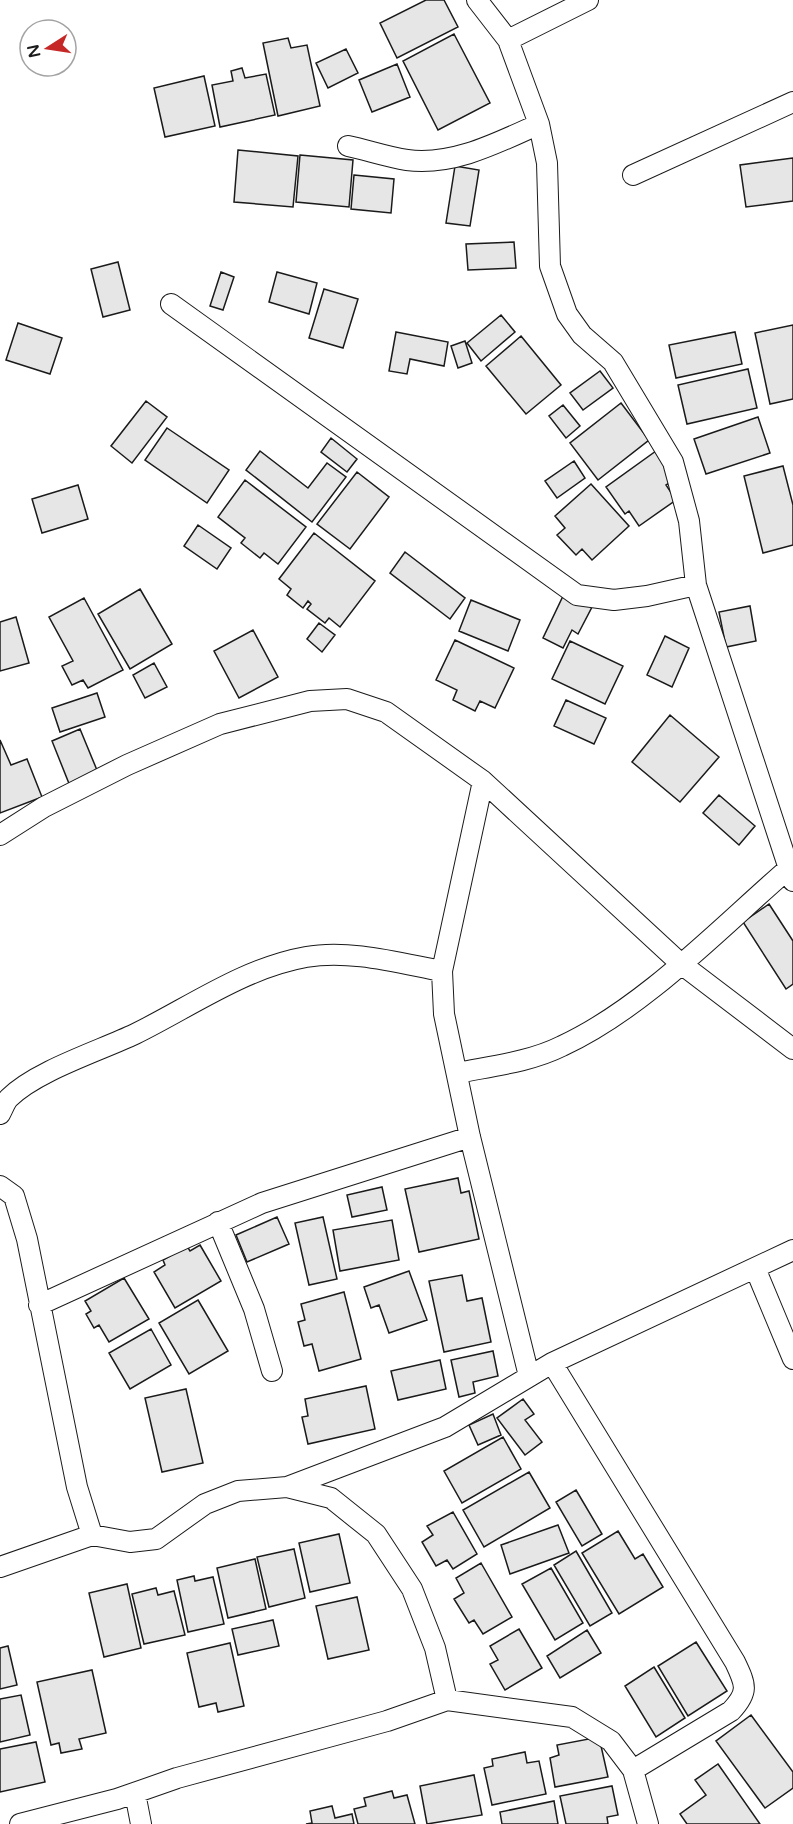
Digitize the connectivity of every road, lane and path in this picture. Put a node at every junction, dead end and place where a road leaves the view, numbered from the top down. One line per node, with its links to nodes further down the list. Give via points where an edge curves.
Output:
1 (477, 0): 3 (street)
2 (588, 0): 3 (street)
3 (507, 40): 5 (street)
4 (793, 102): 7 (street)
5 (539, 124): 6 (street, via 489,147 439,160 406,160); 9 (street, via 547,163 550,266 567,314 582,335 613,362 673,462 689,520)
6 (348, 146)
7 (633, 175)
8 (171, 304): 9 (street, via 577,595 614,600)
9 (696, 585): 12 (street)
10 (483, 781): 11 (street, via 386,712 347,699 310,701 220,724 44,807); 13 (street); 14 (street)
11 (0, 835)
12 (791, 875): 13 (street)
13 (680, 963): 15 (street); 16 (street, via 594,1030 560,1047 518,1061)
14 (442, 971): 16 (street, via 444,1014); 17 (street, via 342,956 309,956 281,962 36,1080 8,1099)
15 (793, 1049)
16 (456, 1073): 18 (street)
17 (0, 1114)
18 (470, 1137): 20 (street, via 262,1203); 27 (street)
19 (0, 1181): 23 (street, via 15,1196)
20 (218, 1222): 23 (street); 26 (street, via 254,1309)
21 (793, 1250): 22 (street)
22 (754, 1268): 24 (street); 25 (street)
23 (39, 1305): 29 (street, via 77,1487)
24 (793, 1359)
25 (552, 1364): 27 (street); 32 (street, via 745,1683 742,1699 731,1711)
26 (272, 1371)
27 (529, 1377): 28 (street, via 445,1427)
28 (287, 1487): 29 (street, via 238,1491 205,1504 156,1539 130,1542); 31 (street, via 332,1498 376,1534 412,1589 435,1648)
29 (92, 1535): 30 (street)
30 (0, 1567)
31 (447, 1700): 32 (street, via 572,1718 610,1741); 33 (street)
32 (633, 1770): 36 (street)
33 (135, 1793): 34 (street); 35 (street)
34 (20, 1824)
35 (141, 1824)
36 (648, 1824)

